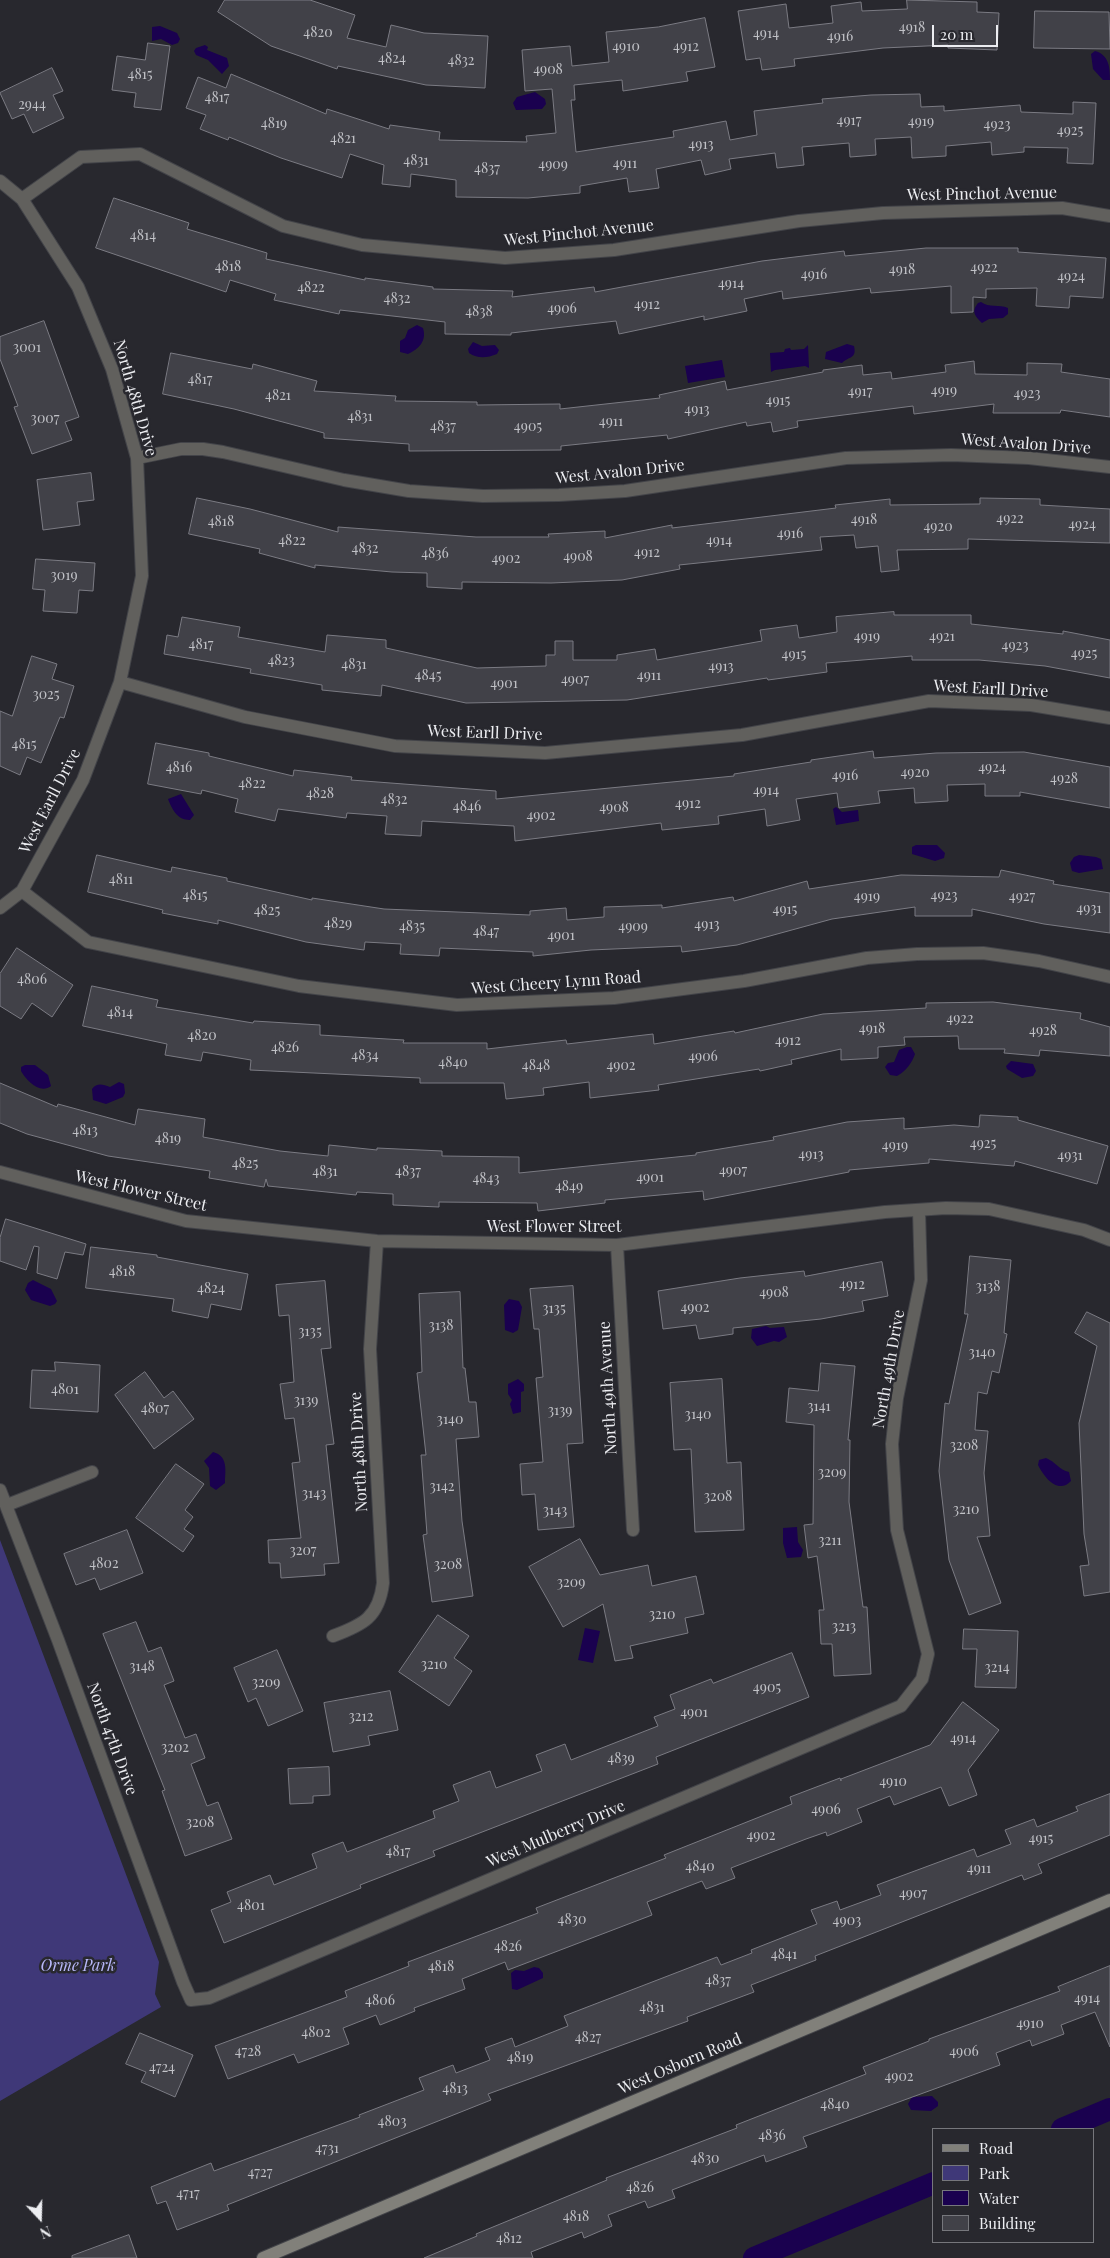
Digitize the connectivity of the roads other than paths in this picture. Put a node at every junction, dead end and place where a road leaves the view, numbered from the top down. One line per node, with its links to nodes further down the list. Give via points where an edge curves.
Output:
1 (0, 181): 2 (street, North 48th Drive)
2 (22, 199): 3 (street, West Pinchot Avenue, via 80,157 140,154 283,226 362,245 505,258 614,250 789,222 883,213 1062,208); 4 (street, North 48th Drive, via 78,287 101,338)
3 (1110, 216)
4 (137, 458): 5 (street, West Avalon Drive, via 181,449 203,449 409,491 483,496 626,491 846,458 951,455 1029,458); 6 (street, North 48th Drive, via 142,576)
5 (1110, 467)
6 (120, 682): 7 (street, West Earll Drive, via 245,717 395,746 545,753 742,735 930,701 1031,705); 8 (street, West Earll Drive, via 83,780)
7 (1110, 718)
8 (22, 891): 9 (street, West Earll Drive); 10 (street, West Cheery Lynn Road, via 88,942 299,986 457,1005 614,998 744,982 867,958 917,954 983,953 1039,961)
9 (0, 908)
10 (1110, 977)
11 (0, 1172): 14 (street, West Flower Street, via 186,1221)
12 (919, 1211): 13 (street, West Flower Street, via 989,1209 1076,1228); 15 (street, West Flower Street, via 885,1212); 21 (street, North 49th Drive, via 921,1280 897,1398 892,1444 897,1530 928,1654)
13 (1110, 1240)
14 (377, 1241): 15 (street, West Flower Street); 20 (street, North 48th Drive, via 370,1349 383,1583 381,1600 363,1623)
15 (617, 1245): 19 (street, North 49th Avenue)
16 (92, 1472): 18 (street)
17 (0, 1490): 18 (street, North 47th Drive)
18 (7, 1505): 23 (street, North 47th Drive)
19 (633, 1530)
20 (333, 1636)
21 (922, 1679): 23 (street, West Mulberry Drive, via 901,1706 210,1998)
22 (1110, 1900): 24 (street, West Osborn Road)
23 (192, 2000)
24 (262, 2258)

